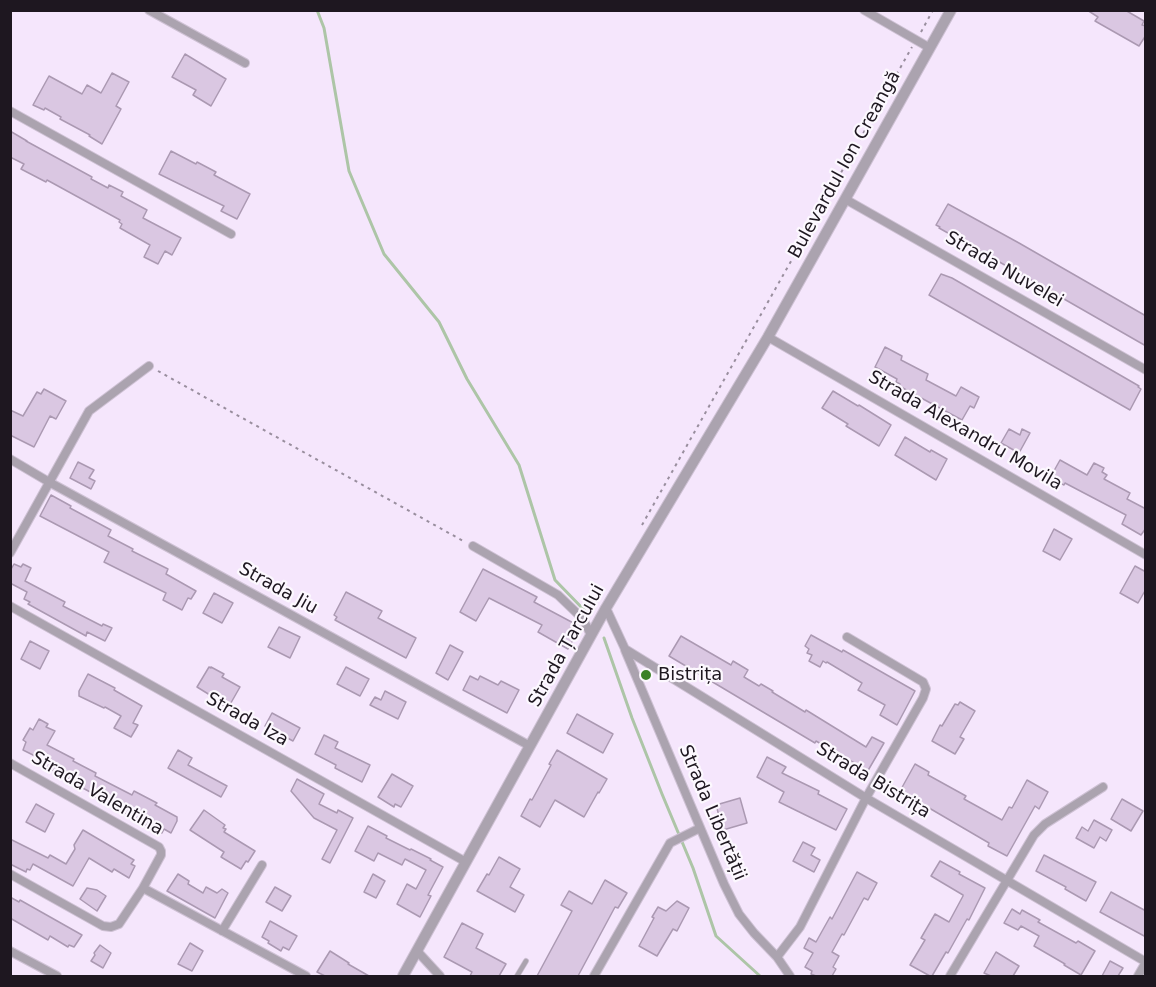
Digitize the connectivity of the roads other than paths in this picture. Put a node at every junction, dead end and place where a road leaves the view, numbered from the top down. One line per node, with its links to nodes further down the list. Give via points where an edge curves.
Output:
1 (149, 10): 5 (street)
2 (864, 10): 4 (street)
3 (951, 10): 4 (street, Bulevardul Ion Creangă)
4 (930, 48): 7 (street, Bulevardul Ion Creangă)
5 (246, 63)
6 (10, 111): 8 (street)
7 (845, 199): 9 (street, Bulevardul Ion Creangă); 11 (street, Strada Nuvelei)
8 (231, 234)
9 (768, 337): 16 (street, Strada Alexandru Movila); 18 (street, Strada Țarcului)
10 (149, 366): 13 (street, via 89,411)
11 (1146, 369)
12 (10, 459): 13 (street, Strada Jiu)
13 (49, 482): 15 (street); 22 (street, Strada Jiu)
14 (473, 546): 19 (street, via 558,595 583,619)
15 (10, 553)
16 (1146, 555)
17 (10, 606): 27 (street, Strada Iza)
18 (606, 608): 19 (street, Strada Țarcului); 21 (street)
19 (591, 635): 22 (street, Strada Țarcului)
20 (847, 637): 25 (street, via 923,682 926,690)
21 (625, 649): 25 (street, Strada Bistrița); 26 (street, Strada Libertății)
22 (530, 746): 27 (street, Strada Țarcului)
23 (10, 763): 31 (street, Strada Valentina, via 159,847 161,855)
24 (1103, 787): 30 (street, via 1034,834)
25 (866, 798): 30 (street, Strada Bistrița); 35 (street, via 800,927)
26 (700, 828): 35 (street, Strada Libertății, via 739,914); 43 (street, via 670,843)
27 (466, 862): 34 (street, Strada Țarcului)
28 (262, 865): 32 (street)
29 (10, 874): 31 (street, Strada Valentina, via 111,927 118,924)
30 (1008, 880): 37 (street, Strada Bistrița); 45 (street)
31 (143, 888): 32 (street)
32 (222, 931): 39 (street)
33 (10, 951): 38 (street)
34 (417, 951): 40 (street, Strada Țarcului); 41 (street)
35 (777, 957): 44 (street, Strada Libertății)
36 (526, 961): 42 (lane)
37 (1146, 962): 46 (street)
38 (57, 976)
39 (306, 976)
40 (403, 976)
41 (440, 976)
42 (517, 976)
43 (594, 976)
44 (790, 976)
45 (950, 976)
46 (1138, 976)

